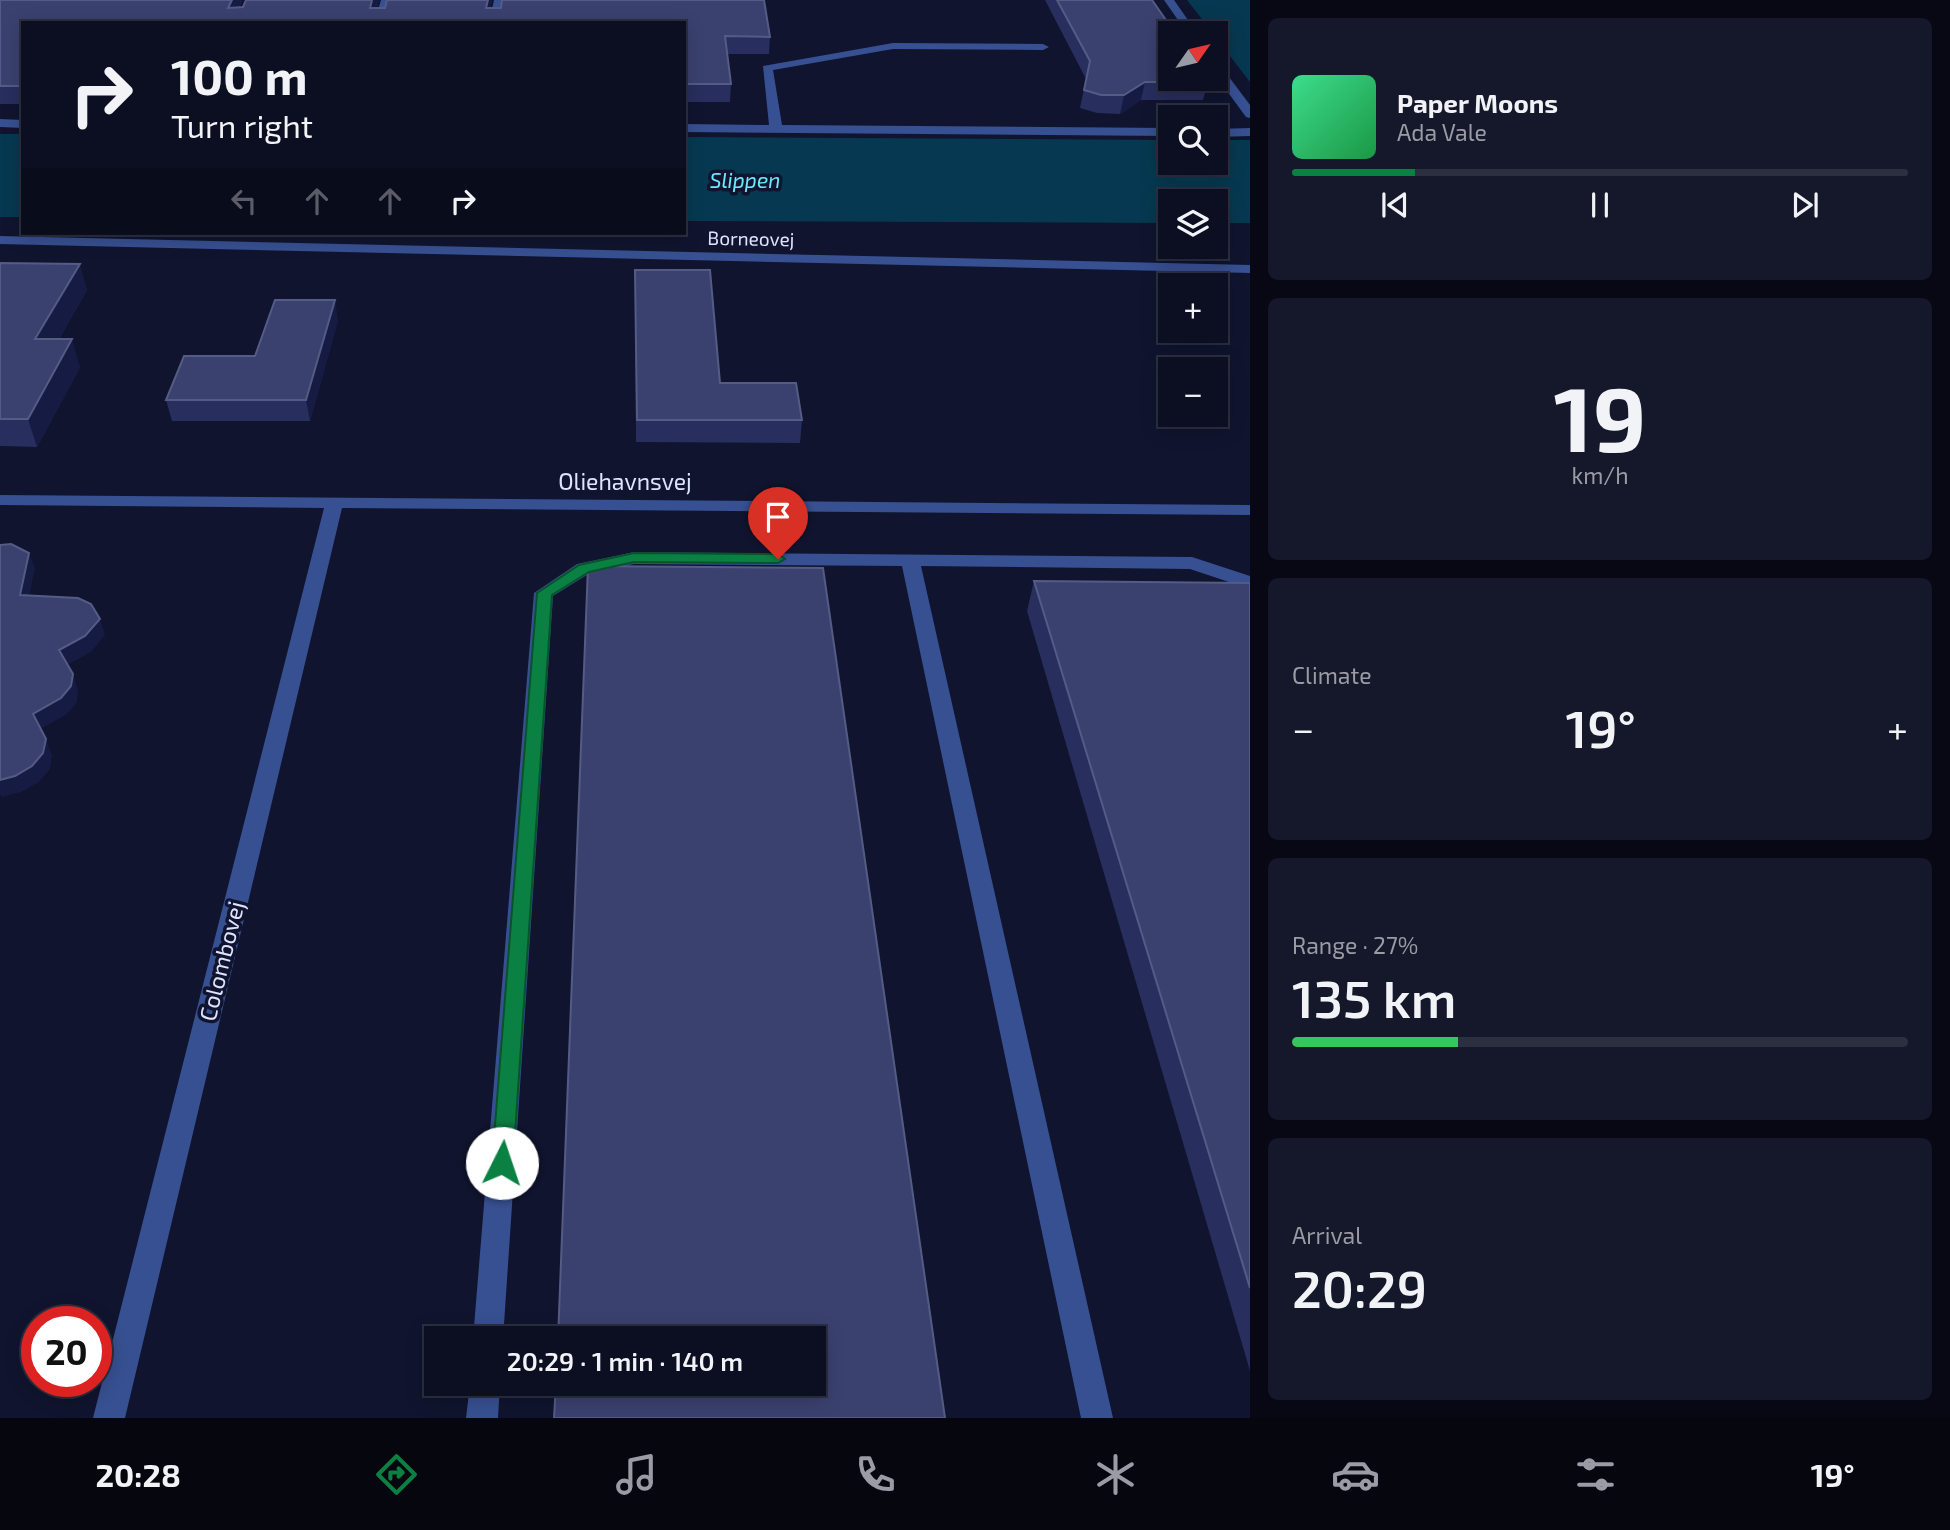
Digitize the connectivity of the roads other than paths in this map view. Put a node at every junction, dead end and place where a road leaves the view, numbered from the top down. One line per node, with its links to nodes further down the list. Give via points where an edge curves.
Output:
1 (386, 0): 4 (street)
2 (499, 0): 5 (street)
3 (1169, 0): 6 (street)
4 (380, 21)
5 (494, 21)
6 (1184, 21)
7 (1043, 47): 13 (street, via 893,46 767,68)
8 (1228, 84): 9 (street)
9 (1250, 114)
10 (0, 123): 11 (street)
11 (21, 124)
12 (686, 128): 13 (street)
13 (776, 128): 14 (street)
14 (1158, 132)
15 (1250, 132): 16 (street)
16 (1228, 133)
17 (0, 240): 18 (street, Borneovej)
18 (1250, 269)
19 (0, 500): 20 (street, Oliehavnsvej)
20 (334, 503): 21 (street, Oliehavnsvej); 26 (street, Colombovej)
21 (1250, 510)
22 (910, 560): 23 (street, via 1192,563); 24 (street, via 634,558 584,568 544,593); 28 (street)
23 (1250, 583)
24 (489, 1326)
25 (484, 1396): 27 (street)
26 (109, 1418)
27 (482, 1418)
28 (1097, 1418)

